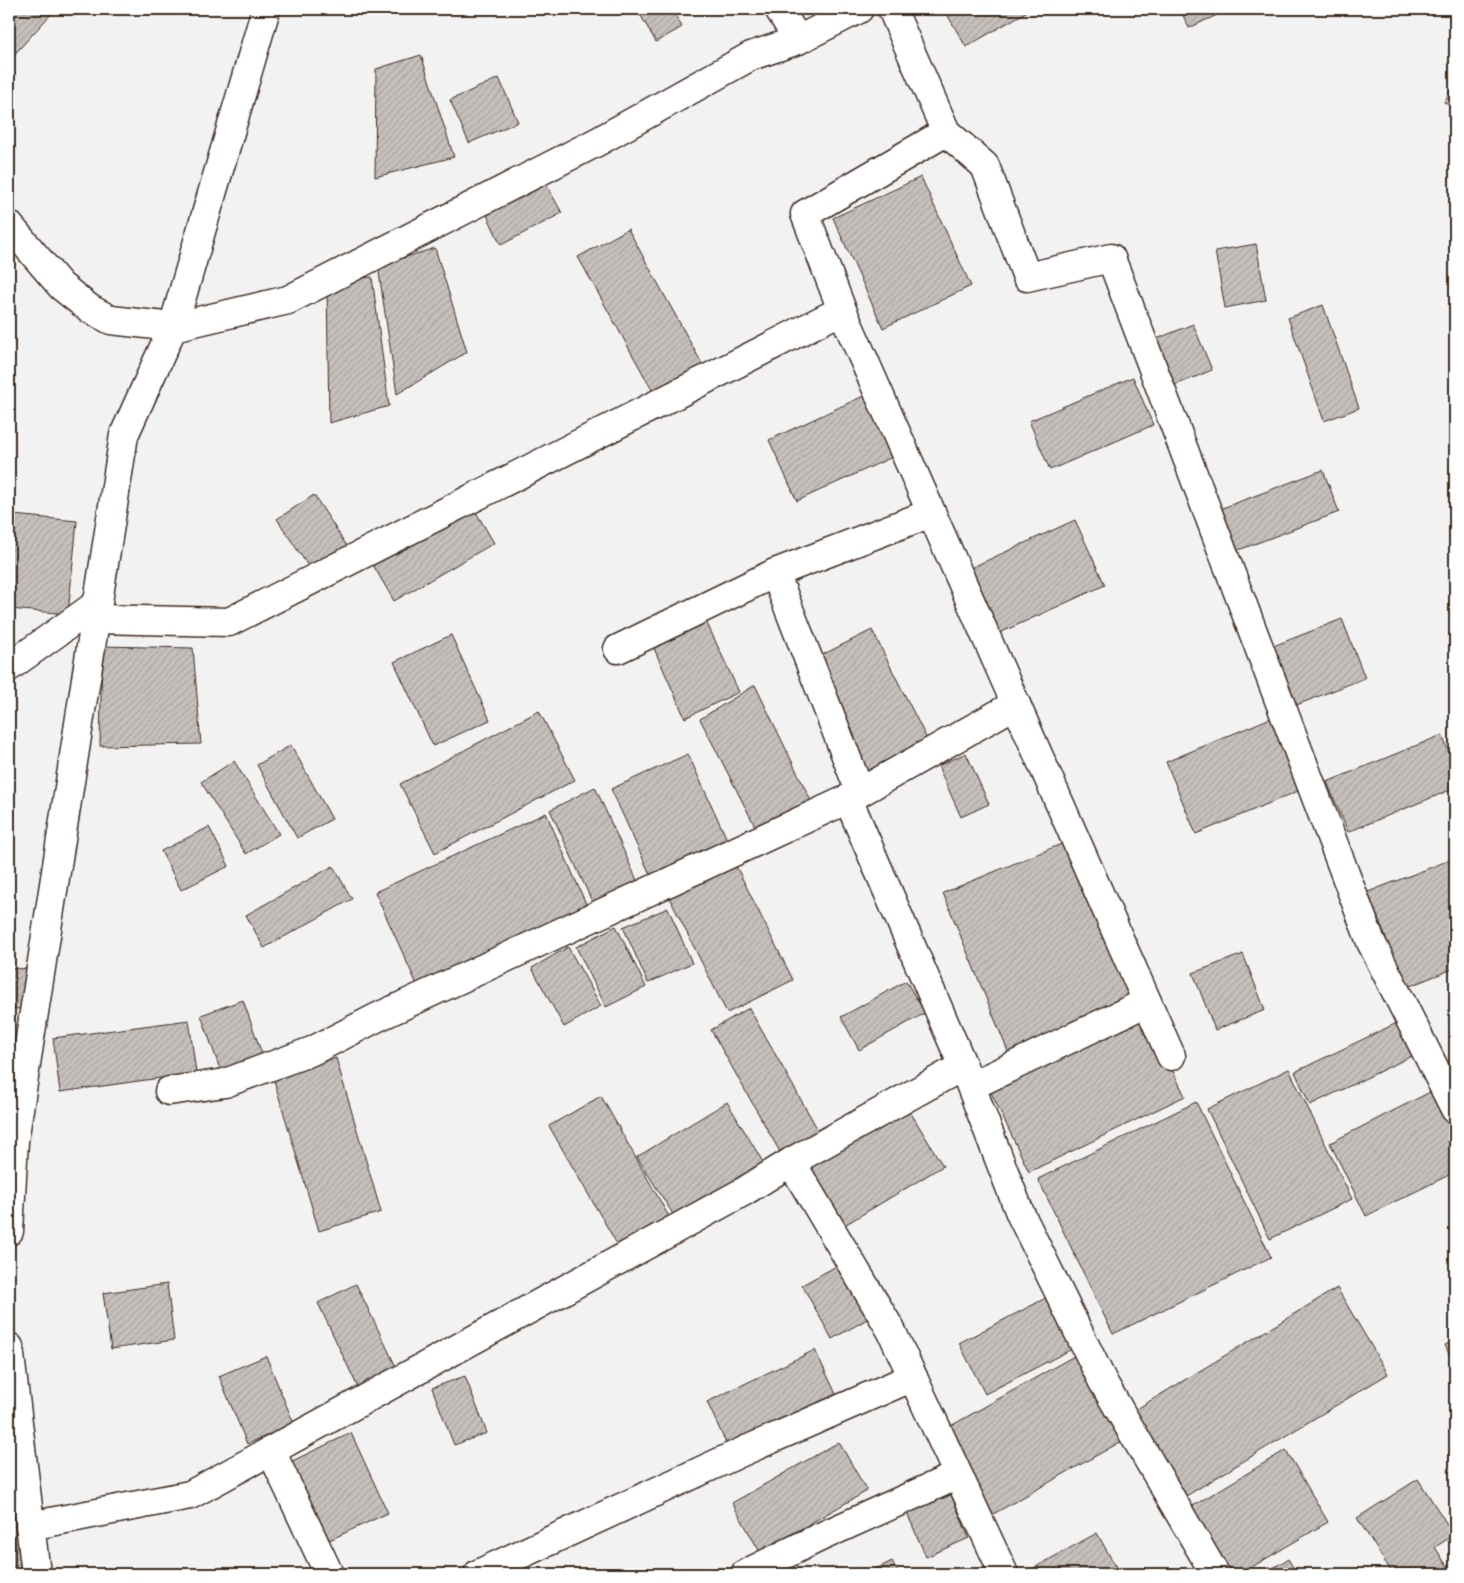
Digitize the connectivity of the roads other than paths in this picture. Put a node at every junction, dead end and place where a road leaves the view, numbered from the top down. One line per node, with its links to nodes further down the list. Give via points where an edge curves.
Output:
1 (266, 9): 9 (street)
2 (779, 9): 5 (street)
3 (859, 9): 5 (street)
4 (892, 9): 6 (street)
5 (798, 40): 9 (street, via 751,56 588,146 288,300)
6 (946, 132): 8 (street, via 805,214); 21 (street, via 985,166 1027,277 1111,258 1371,942)
7 (9, 225): 9 (street, via 61,286 90,309 111,320)
8 (842, 310): 10 (street); 12 (street, via 229,622)
9 (173, 327): 12 (street, via 124,435)
10 (931, 513): 11 (street); 15 (street)
11 (774, 572): 13 (street); 16 (street)
12 (96, 612): 14 (street); 23 (street)
13 (618, 649)
14 (9, 666)
15 (1016, 704): 16 (street); 17 (street)
16 (854, 796): 19 (street); 20 (street, via 312,1050 224,1083)
17 (1147, 1002): 18 (street); 19 (street)
18 (1171, 1056)
19 (967, 1076): 22 (street); 36 (street, via 1020,1213 1103,1382)
20 (169, 1091)
21 (1455, 1109)
22 (791, 1162): 26 (street, via 890,1330); 27 (street, via 743,1192)
23 (10, 1177): 24 (street)
24 (9, 1232)
25 (9, 1347): 29 (street)
26 (913, 1377): 28 (street); 33 (street)
27 (271, 1451): 30 (street, via 190,1495); 32 (street)
28 (958, 1475): 34 (street); 35 (street)
29 (16, 1477): 30 (street)
30 (30, 1526): 31 (street)
31 (36, 1574)
32 (329, 1574)
33 (478, 1574)
34 (745, 1574)
35 (1004, 1574)
36 (1214, 1574)

